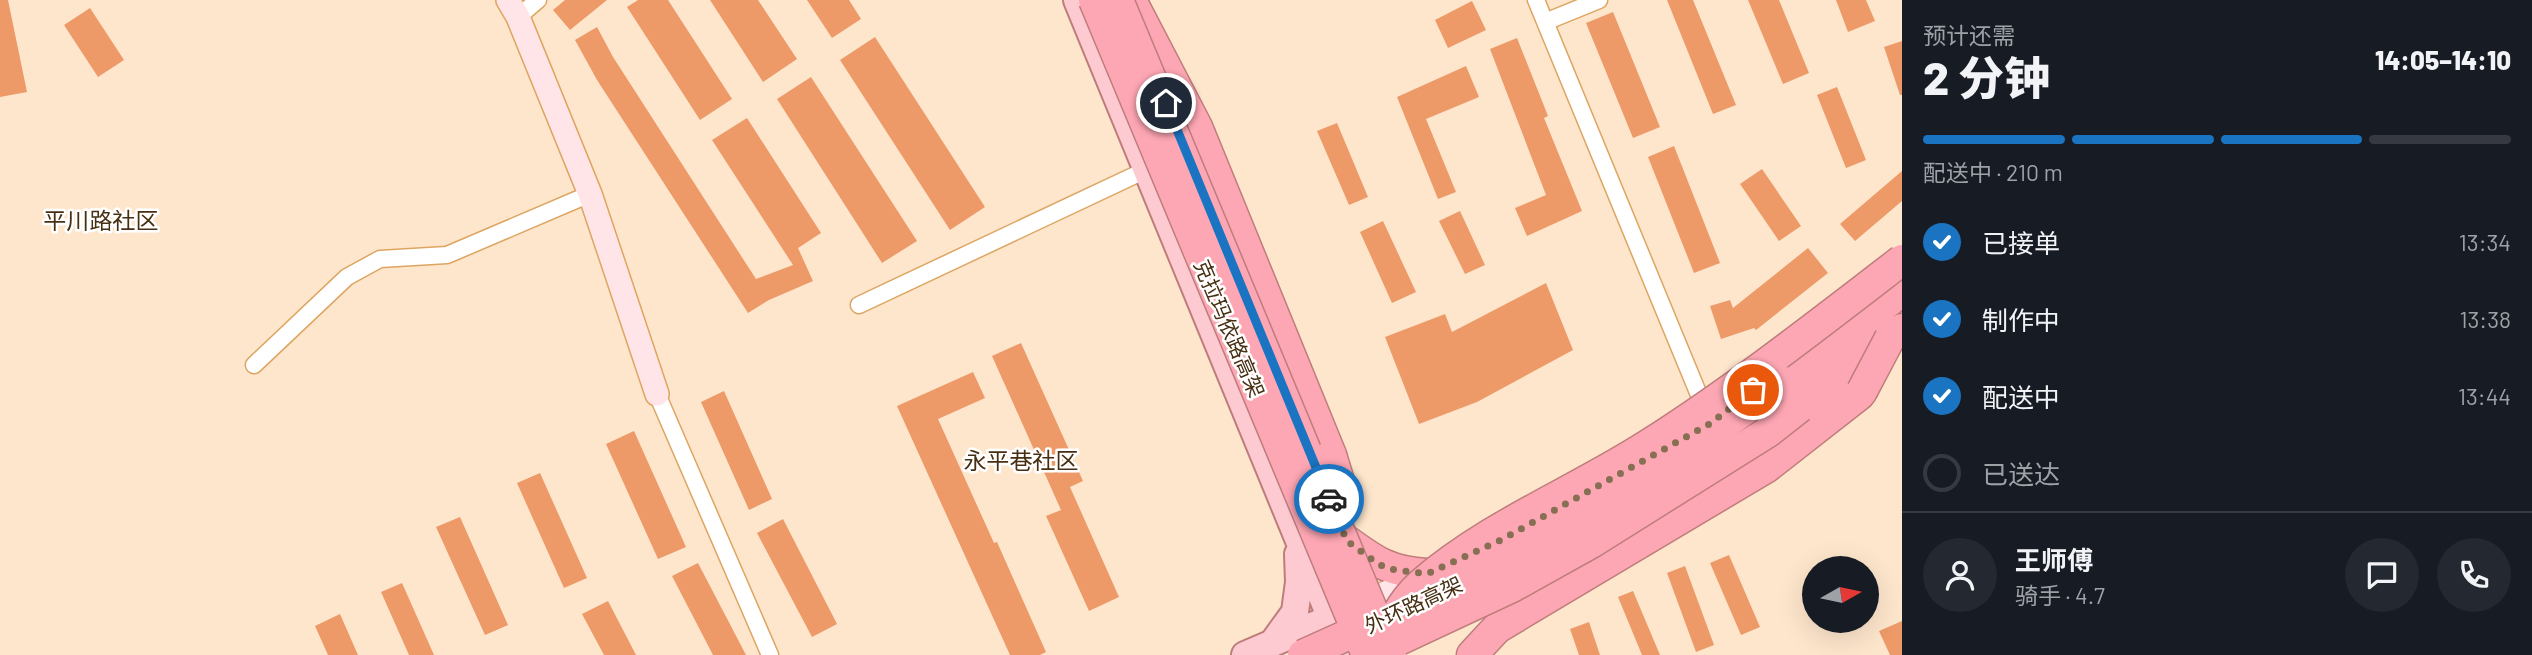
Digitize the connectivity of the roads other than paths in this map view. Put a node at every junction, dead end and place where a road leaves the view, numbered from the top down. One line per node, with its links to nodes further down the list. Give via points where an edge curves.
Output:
1 (538, 0): 8 (street)
2 (1077, 0): 10 (main road)
3 (1094, 0): 30 (highway, 克拉玛依路高架, bridge)
4 (1121, 0): 21 (main road); 32 (highway, 克拉玛依路高架, bridge)
5 (1130, 0): 29 (highway, bridge, via 1197,127 1331,455 1364,561 1366,605)
6 (1536, 0): 9 (street)
7 (1600, 0): 9 (street)
8 (513, 9): 11 (main road)
9 (1545, 22): 19 (street)
10 (1148, 169): 15 (street); 20 (main road)
11 (590, 194): 17 (street, via 447,256 380,259 347,277); 18 (main road)
12 (1902, 260): 31 (highway, bridge, via 1787,349 1647,446 1472,545 1401,605)
13 (1902, 275): 19 (main road)
14 (1902, 290): 28 (highway, 外环路高架, bridge, via 1755,405 1668,464 1501,562)
15 (859, 305)
16 (1898, 339): 30 (highway, 外环路高架, bridge, via 1768,432 1591,543 1512,587); 33 (main road, via 1721,484 1550,584); 34 (highway, bridge, via 1859,395 1767,467 1497,628)
17 (254, 365)
18 (657, 394): 26 (street)
19 (1711, 423): 22 (main road, via 1501,540)
20 (1297, 535): 24 (main road); 25 (main road, via 1296,612)
21 (1347, 541): 22 (highway, via 1390,569); 23 (main road)
22 (1427, 574): 23 (main road)
23 (1371, 600): 24 (main road); 32 (main road)
24 (1330, 618): 25 (main road); 29 (main road)
25 (1272, 643): 27 (main road)
26 (770, 655)
27 (1245, 655)
28 (1303, 655)
29 (1346, 655)
30 (1366, 655)
31 (1382, 655)
32 (1392, 655)
33 (1400, 655)
34 (1472, 655)

